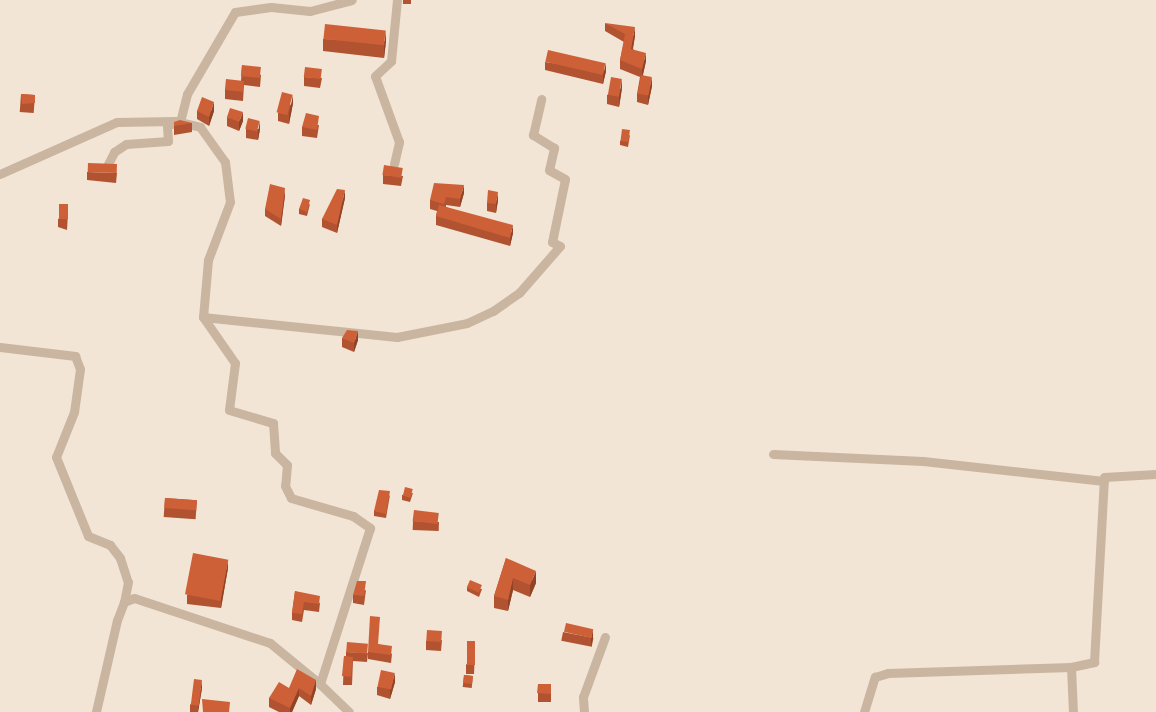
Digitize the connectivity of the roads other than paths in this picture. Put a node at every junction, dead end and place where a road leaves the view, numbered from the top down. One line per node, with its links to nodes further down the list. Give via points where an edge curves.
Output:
1 (352, 0): 3 (street, via 310,11)
2 (397, 0): 6 (street, via 392,62 375,76 399,142)
3 (260, 4): 5 (street, via 235,12 187,94)
4 (541, 99): 9 (street, via 533,135 554,148 549,170 565,179 552,242 560,246 519,293 493,310 467,323 397,337)
5 (180, 122): 7 (street, via 167,126 168,141 126,144 114,152); 8 (street, via 117,123); 9 (street, via 200,127 217,144 230,202 208,260)
6 (394, 164)
7 (107, 166)
8 (0, 174)
9 (203, 316): 17 (street, via 235,363 229,410 273,423 275,453 287,465 285,486 291,498 353,516 370,528)
10 (0, 347): 14 (street, via 75,356 80,369 74,412 56,457 87,536 110,545 120,558 128,582)
11 (773, 454): 13 (street, via 922,461)
12 (1156, 474): 13 (street, via 1107,473)
13 (1104, 481): 16 (street, via 1094,662)
14 (124, 602): 17 (street, via 134,598 170,605 242,631 299,662); 18 (street)
15 (605, 637): 20 (street, via 584,697)
16 (1071, 667): 21 (street, via 888,673 875,677); 22 (street)
17 (320, 684): 19 (street)
18 (96, 712)
19 (349, 712)
20 (584, 712)
21 (864, 712)
22 (1073, 712)

